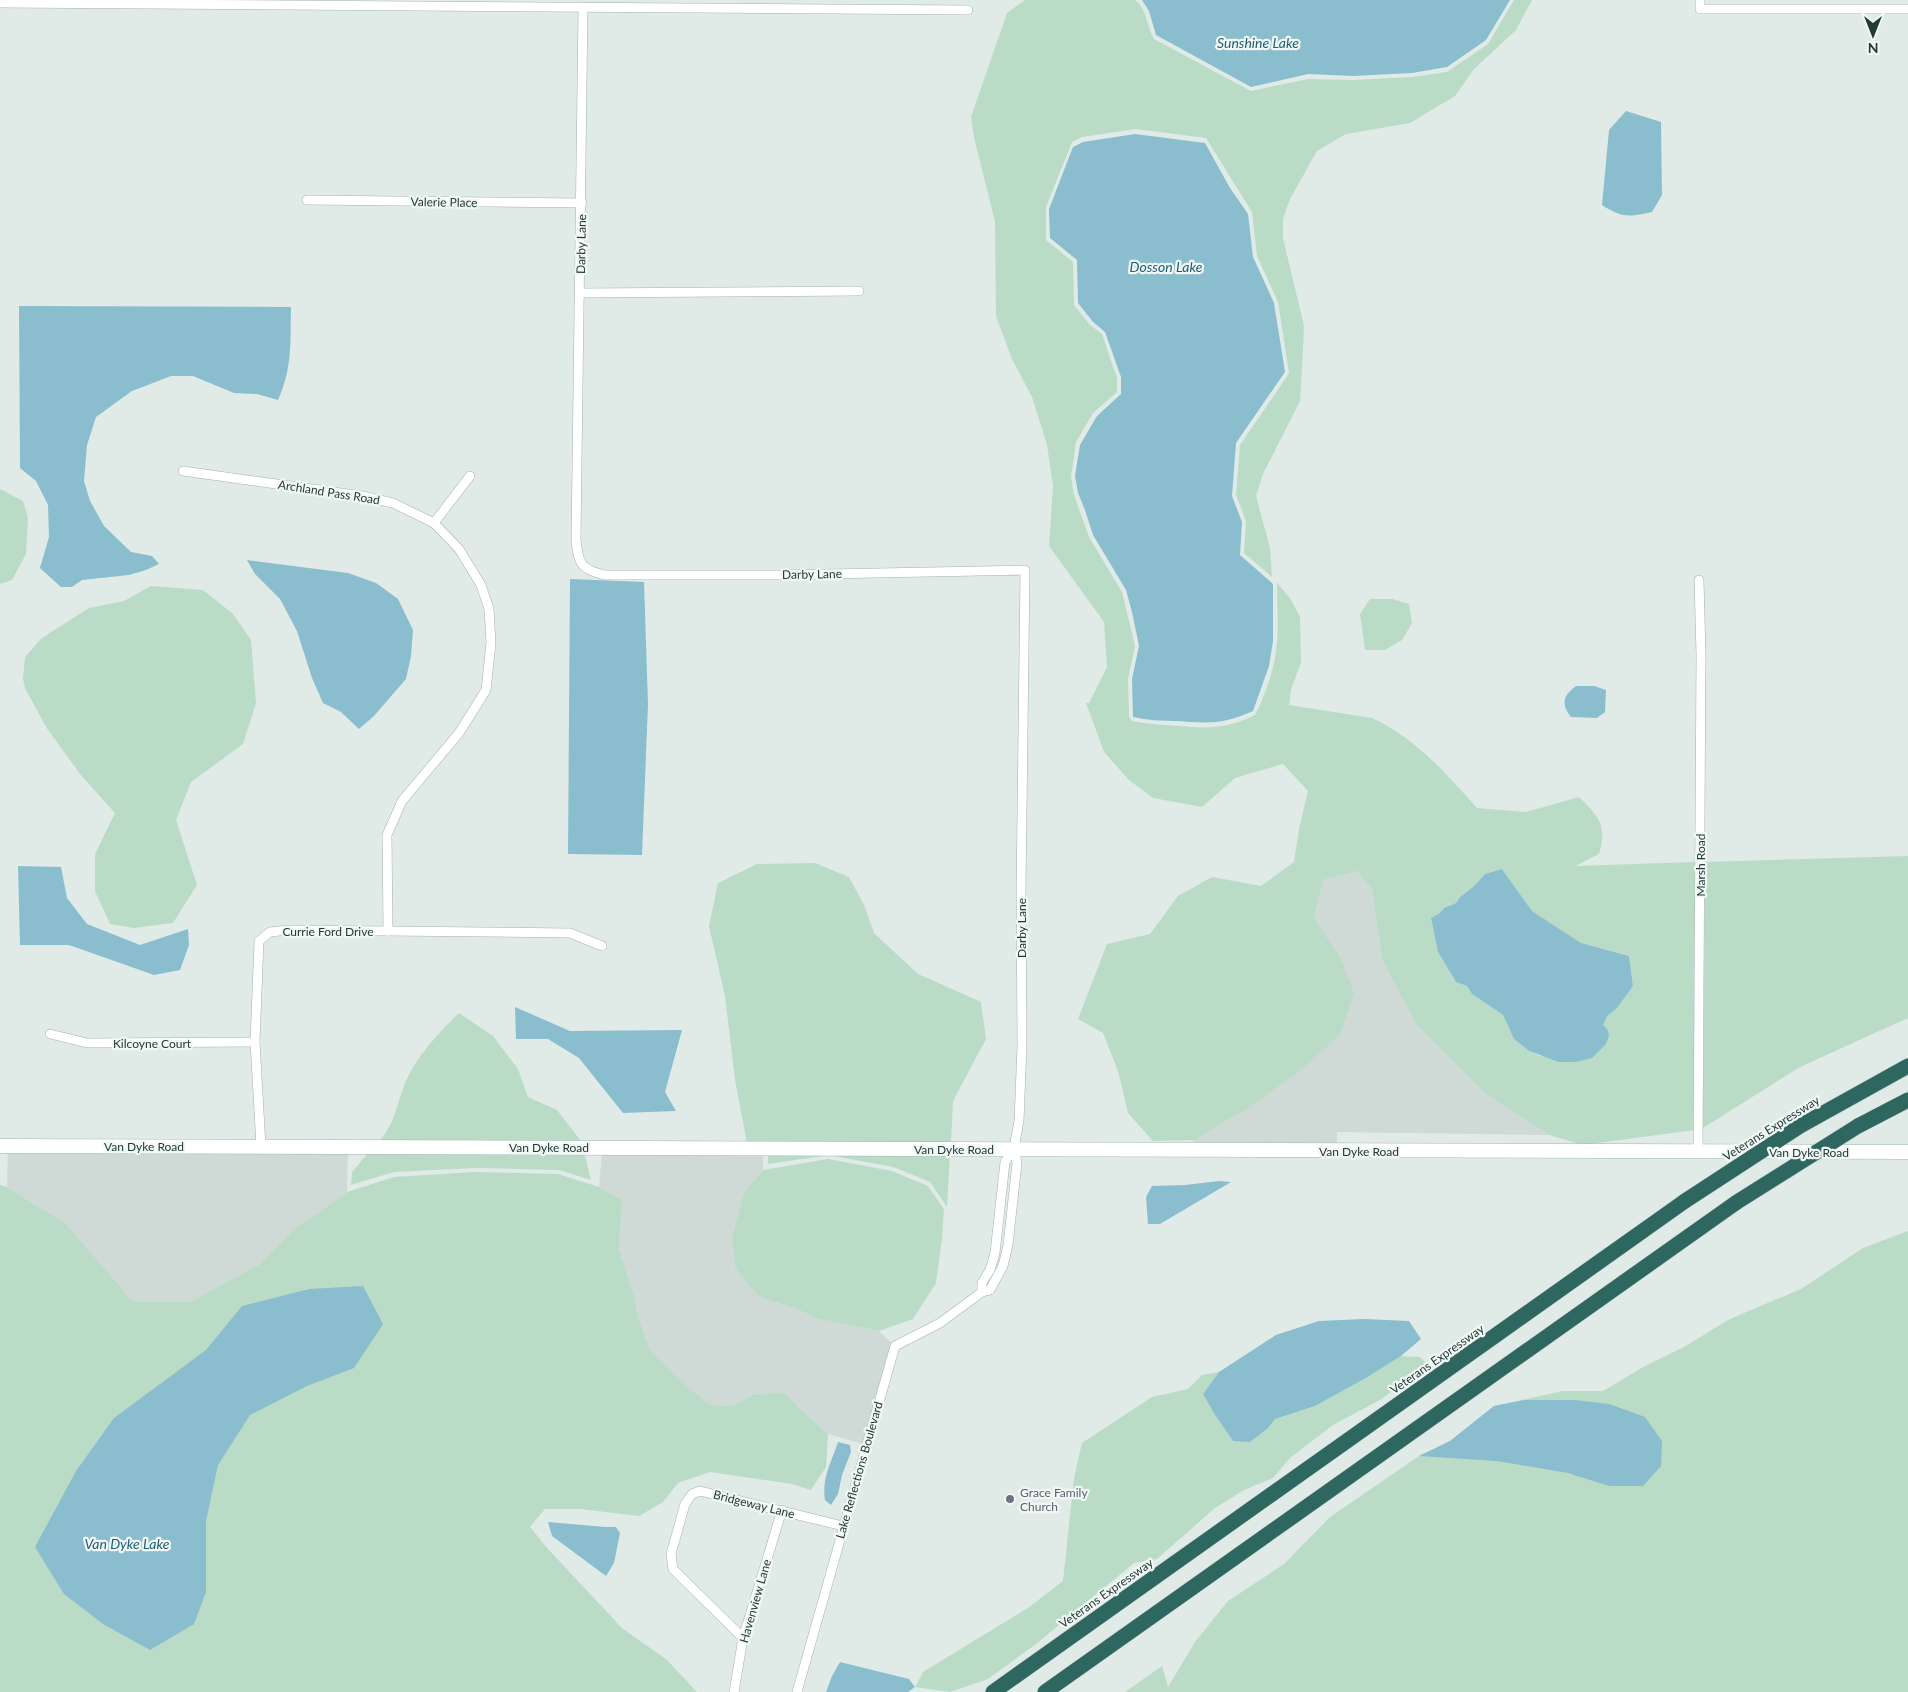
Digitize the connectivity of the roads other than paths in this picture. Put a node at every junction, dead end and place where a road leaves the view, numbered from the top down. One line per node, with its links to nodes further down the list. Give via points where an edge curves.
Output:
1 (1700, 0): 5 (street, via 1700,9)
2 (0, 3): 3 (street)
3 (583, 8): 4 (street); 7 (street, Darby Lane)
4 (968, 10)
5 (1908, 10)
6 (307, 200): 7 (street, Valerie Place)
7 (582, 203): 9 (street, Darby Lane)
8 (860, 291): 9 (street)
9 (580, 293): 22 (street, Darby Lane, via 576,540 578,558 592,572 605,575 777,575 1025,570 1022,1046 1019,1121)
10 (183, 470): 12 (street, Archland Pass Road, via 362,496 393,504)
11 (470, 476): 12 (street)
12 (434, 523): 14 (street, Archland Pass Road, via 459,549 481,585 488,609 491,644 486,690 459,733 402,801 387,836)
13 (1699, 580): 23 (street, Marsh Road)
14 (388, 931): 15 (street, Currie Ford Drive, via 570,933); 17 (street, Currie Ford Drive, via 289,930 270,932 259,941)
15 (602, 946)
16 (50, 1034): 17 (street, Kilcoyne Court, via 87,1043)
17 (255, 1042): 21 (street, Currie Ford Drive)
18 (1908, 1066): 30 (highway, Veterans Expressway, bridge, via 1800,1126 1685,1201)
19 (1908, 1100): 31 (highway, bridge, via 1858,1126 1737,1202)
20 (0, 1146): 21 (main road, Van Dyke Road)
21 (261, 1146): 22 (main road, Van Dyke Road)
22 (1014, 1148): 23 (main road, Van Dyke Road, via 1126,1151); 26 (street, Lake Reflections Boulevard, via 1005,1162 995,1253 982,1283 982,1292 940,1323 895,1346)
23 (1698, 1151): 24 (main road, Van Dyke Road)
24 (1908, 1152)
25 (782, 1510): 26 (street, Bridgeway Lane); 27 (street, Havenview Lane); 27 (street, Bridgeway Lane, via 700,1491 692,1494 684,1504 671,1554 673,1569)
26 (843, 1526): 29 (street, Lake Reflections Boulevard)
27 (743, 1638): 28 (street, Havenview Lane)
28 (734, 1692)
29 (797, 1692)
30 (993, 1692)
31 (1045, 1692)

